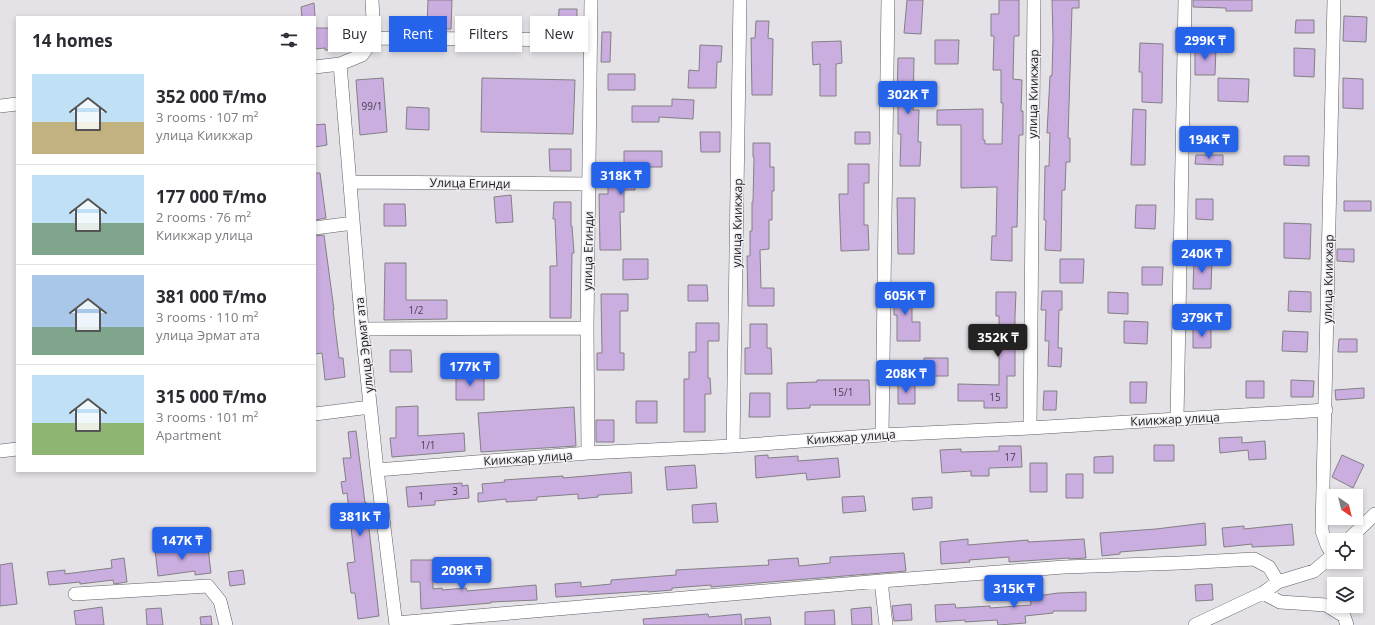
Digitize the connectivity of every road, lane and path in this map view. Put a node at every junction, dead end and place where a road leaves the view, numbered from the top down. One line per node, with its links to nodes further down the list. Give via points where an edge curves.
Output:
1 (372, 0): 8 (street)
2 (591, 0): 10 (street, улица Егинди)
3 (740, 0): 28 (street, улица Киикжар)
4 (888, 0): 27 (street)
5 (1034, 0): 26 (street, улица Киикжар)
6 (1185, 0): 25 (street)
7 (1334, 0): 23 (street, улица Киикжар)
8 (373, 16)
9 (381, 38): 10 (street)
10 (590, 40): 17 (street, улица Егинди)
11 (364, 52): 12 (street)
12 (340, 64): 13 (street); 16 (street, улица Эрмат ата)
13 (316, 67)
14 (16, 104): 15 (street)
15 (0, 106)
16 (350, 182): 17 (street, Улица Егинди); 18 (street, улица Эрмат ата)
17 (589, 184): 20 (street, улица Егинди)
18 (353, 223): 19 (street); 21 (street, улица Эрмат ата)
19 (316, 228)
20 (587, 328): 21 (street); 31 (street, улица Егинди)
21 (362, 329): 22 (street, улица Эрмат ата)
22 (370, 407): 24 (street); 32 (street, улица Эрмат ата)
23 (1326, 410): 25 (street, Киикжар улица); 35 (street, улица Киикжар, via 1322,531)
24 (316, 414)
25 (1177, 419): 26 (street, Киикжар улица)
26 (1030, 428): 27 (street, Киикжар улица)
27 (882, 435): 28 (street, Киикжар улица)
28 (733, 446): 31 (street, Киикжар улица)
29 (16, 449): 30 (street)
30 (0, 452)
31 (588, 454): 32 (street, Киикжар улица)
32 (377, 470): 41 (street, улица Эрмат ата)
33 (1375, 514): 34 (street)
34 (1355, 533)
35 (1327, 545)
36 (1327, 560): 38 (street, via 1314,571)
37 (881, 580): 38 (street, via 1064,567 1254,559 1269,567); 41 (street); 43 (street)
38 (1278, 582): 39 (street)
39 (1263, 593): 44 (street); 45 (street, via 1280,602 1326,605 1344,616)
40 (75, 594): 42 (street, via 208,586 220,601)
41 (396, 624)
42 (226, 625)
43 (886, 625)
44 (1195, 625)
45 (1347, 625)

